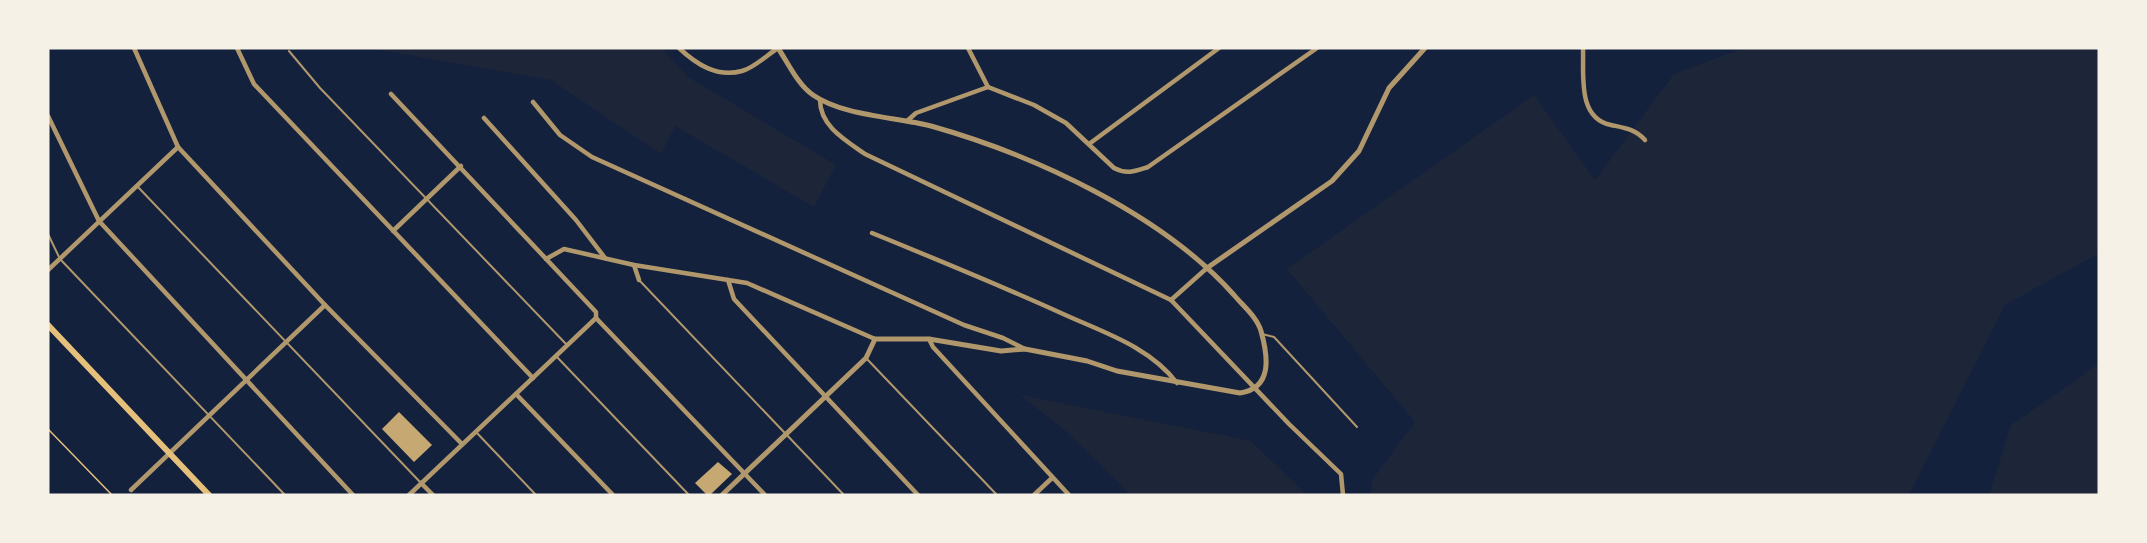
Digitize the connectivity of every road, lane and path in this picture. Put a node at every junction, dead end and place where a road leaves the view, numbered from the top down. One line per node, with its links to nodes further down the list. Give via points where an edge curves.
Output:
1 (134, 48): 20 (street)
2 (237, 48): 25 (street, via 254,84)
3 (679, 48): 4 (street, via 697,65 723,73 743,71)
4 (778, 48): 13 (street, via 803,85)
5 (968, 48): 11 (street)
6 (1219, 48): 19 (street)
7 (1317, 48): 19 (street, via 1148,167 1122,172)
8 (1425, 48): 32 (street, via 1389,88 1350,165)
9 (1582, 48): 18 (street, via 1589,112 1603,123 1633,129)
10 (289, 51): 23 (lane)
11 (988, 87): 17 (street, via 916,113); 19 (street, via 1043,110 1066,123)
12 (391, 94): 21 (street)
13 (820, 99): 17 (street); 36 (street, via 826,122 865,153)
14 (533, 102): 45 (street, via 561,135 592,157)
15 (48, 116): 24 (street)
16 (484, 118): 30 (street)
17 (907, 121): 32 (street, via 992,146 1093,191 1138,215)
18 (1645, 140)
19 (1089, 144)
20 (178, 147): 22 (street); 37 (street)
21 (460, 166): 23 (street); 28 (street)
22 (137, 186): 24 (street); 43 (lane)
23 (427, 198): 25 (street); 44 (lane)
24 (99, 221): 29 (street); 49 (street)
25 (393, 231): 48 (street)
26 (872, 233): 50 (street, via 1109,334 1149,356)
27 (48, 234): 29 (lane)
28 (546, 258): 30 (street, via 564,249); 38 (street)
29 (60, 259): 33 (street); 54 (lane)
30 (606, 259): 31 (street)
31 (634, 265): 34 (street); 35 (street)
32 (1207, 268): 36 (street); 40 (street, via 1252,316)
33 (48, 270)
34 (639, 280): 58 (lane)
35 (728, 280): 41 (street, via 747,283); 53 (street, via 734,299)
36 (1171, 300): 51 (street)
37 (325, 305): 43 (street); 59 (street)
38 (596, 315): 44 (street); 61 (street)
39 (48, 325): 60 (main road)
40 (1262, 334): 51 (street, via 1267,363); 55 (lane, via 1274,337)
41 (875, 339): 42 (street); 47 (street)
42 (929, 339): 45 (street, via 1001,351); 62 (street)
43 (286, 342): 49 (street); 63 (lane)
44 (567, 345): 46 (street)
45 (1025, 349): 50 (street)
46 (556, 356): 48 (street); 73 (lane)
47 (866, 358): 53 (street); 78 (lane)
48 (533, 378): 52 (street)
49 (246, 380): 54 (street); 68 (street)
50 (1178, 383): 51 (street, via 1240,393)
51 (1257, 388): 81 (street, via 1341,474)
52 (516, 394): 57 (street); 72 (street)
53 (825, 396): 58 (street); 77 (street)
54 (208, 415): 60 (street); 67 (lane)
55 (1357, 427)
56 (48, 429): 65 (path)
57 (476, 432): 59 (street); 71 (lane)
58 (787, 435): 61 (street); 76 (lane)
59 (462, 444): 63 (street)
60 (169, 453): 64 (street); 66 (main road)
61 (745, 474): 74 (street); 75 (street)
62 (1052, 478): 79 (street); 80 (street)
63 (422, 483): 69 (street); 70 (street)
64 (131, 490)
65 (112, 495)
66 (209, 495)
67 (285, 495)
68 (353, 495)
69 (409, 495)
70 (433, 495)
71 (536, 495)
72 (613, 495)
73 (689, 495)
74 (722, 495)
75 (765, 495)
76 (844, 495)
77 (918, 495)
78 (997, 495)
79 (1034, 495)
80 (1069, 495)
81 (1343, 495)

